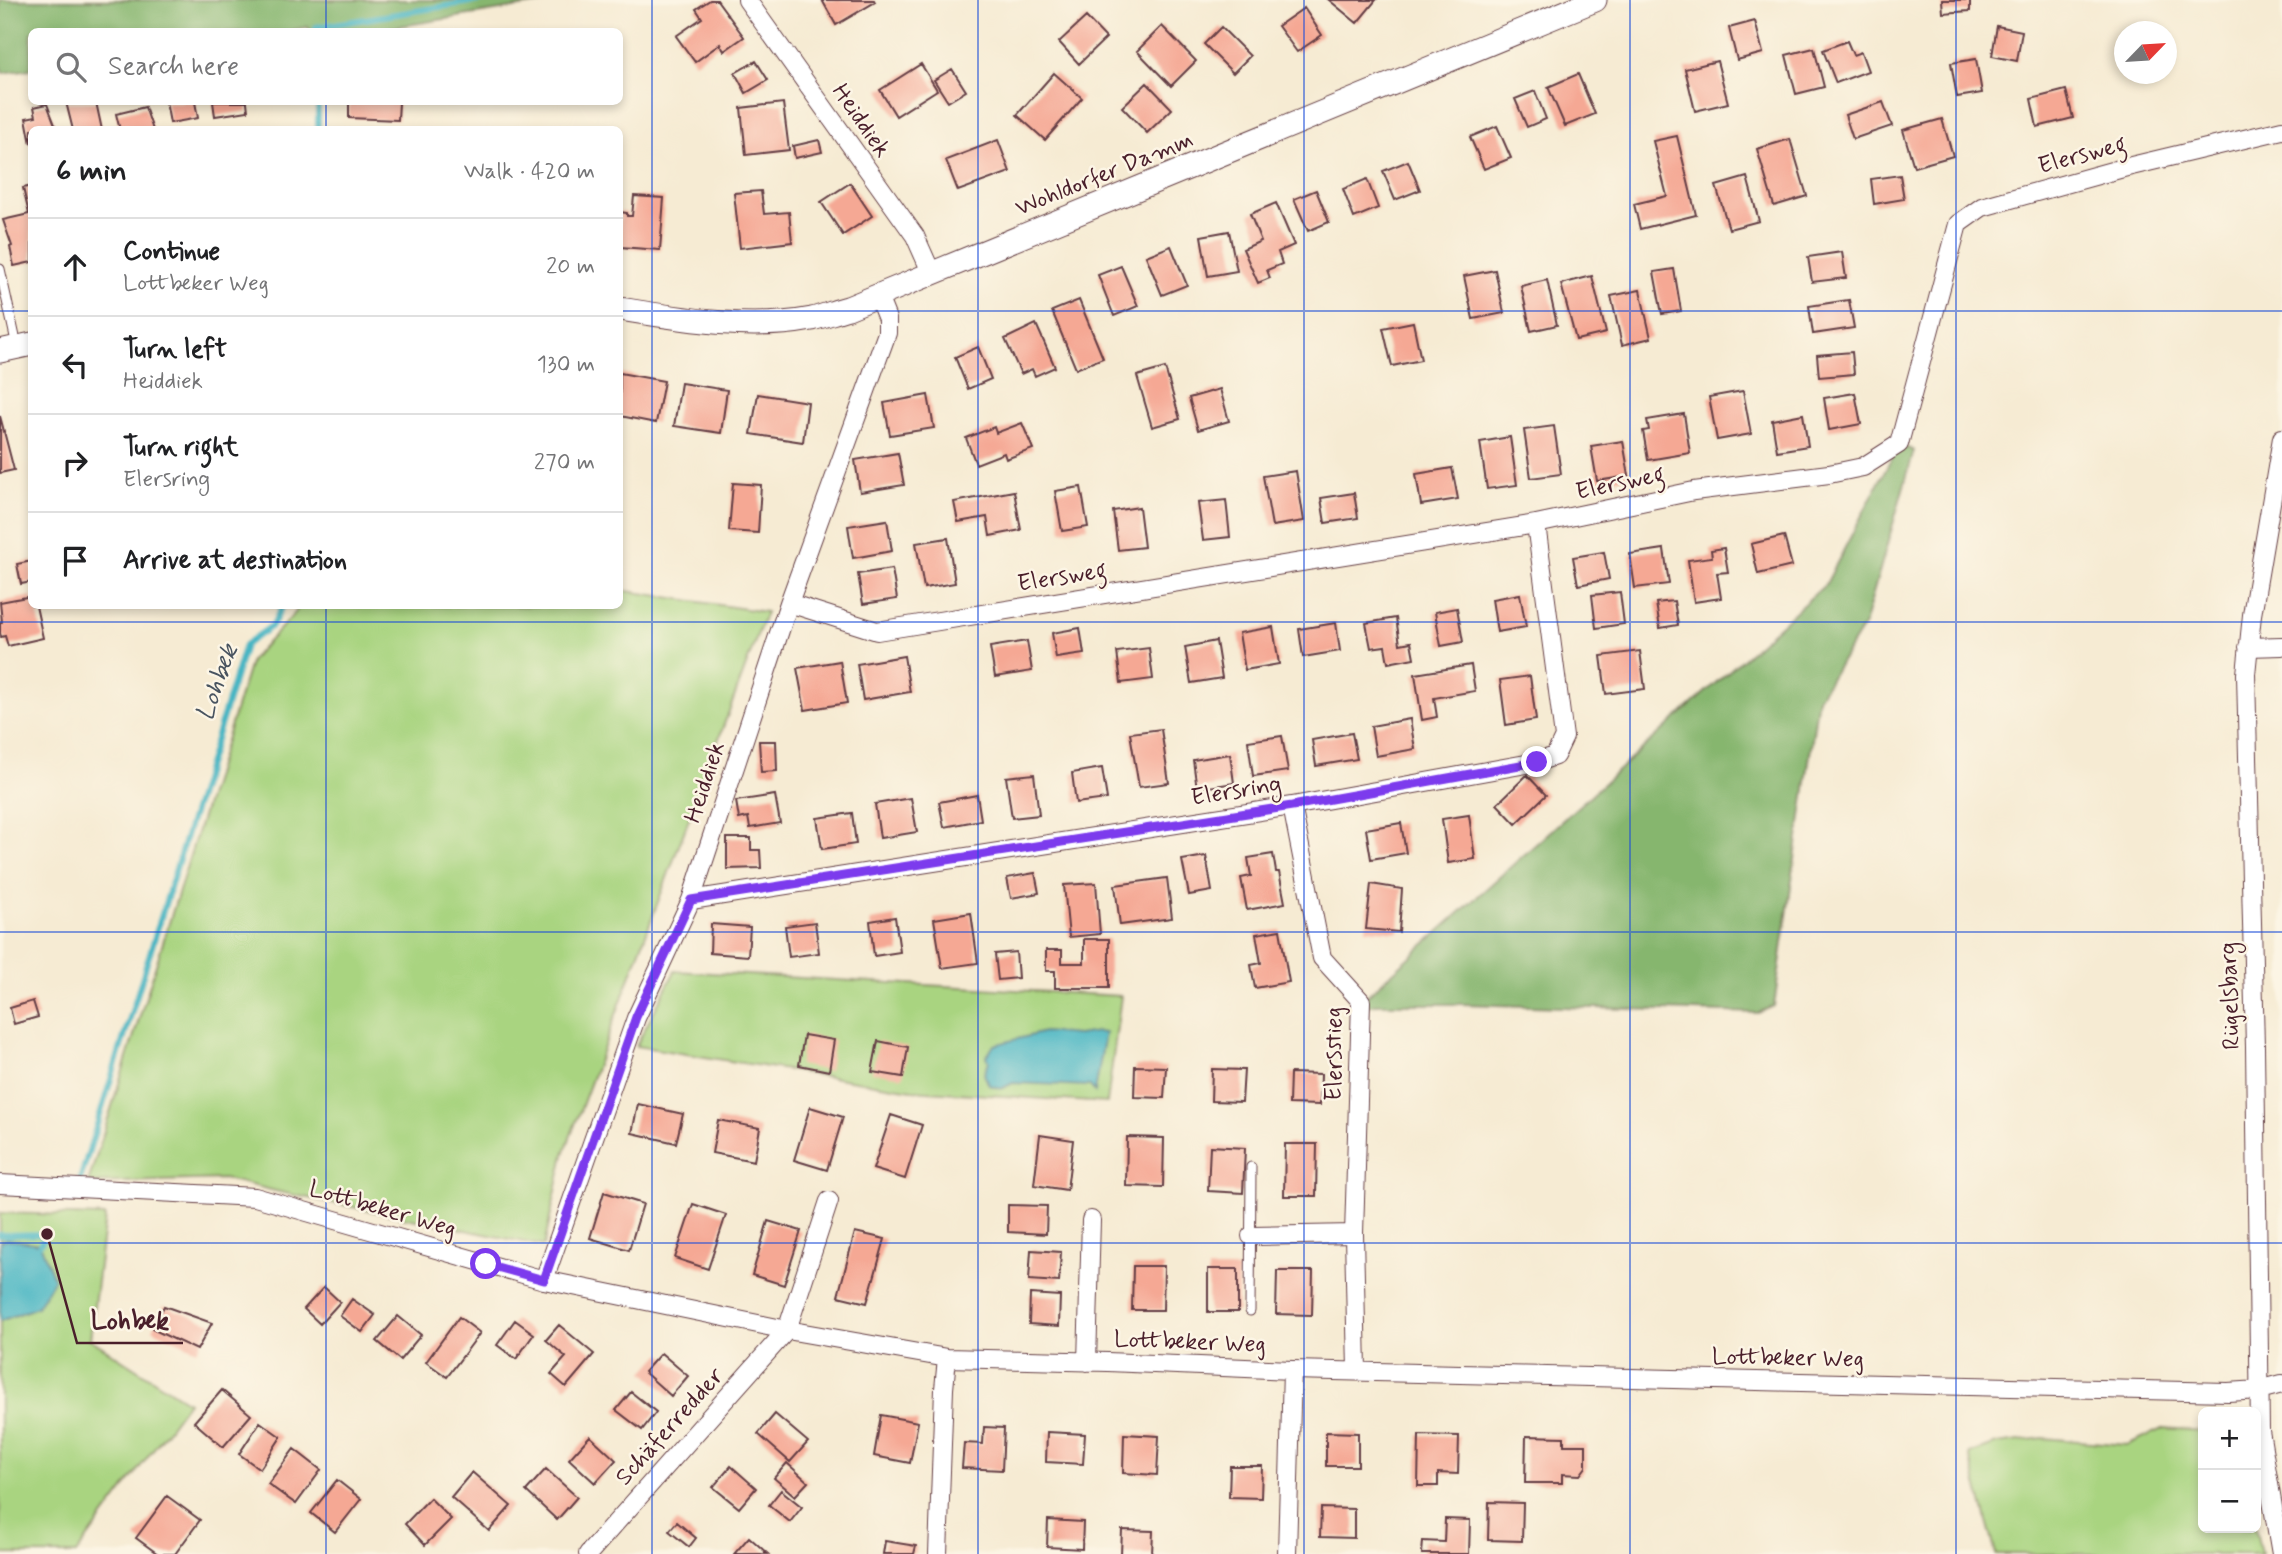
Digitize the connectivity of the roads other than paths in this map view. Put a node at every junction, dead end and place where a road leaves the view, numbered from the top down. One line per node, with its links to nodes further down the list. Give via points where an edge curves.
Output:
1 (747, 0): 5 (street, Heiddiek, via 915,236)
2 (1595, 0): 5 (street, Wohldorfer Damm)
3 (2282, 130): 10 (street, Elersweg, via 1982,206 1958,224 1899,444 1864,467 1694,491)
4 (0, 270): 8 (lane)
5 (931, 272): 6 (street, Wohldorfer Damm)
6 (877, 294): 7 (street, Wohldorfer Damm, via 811,319 745,324); 11 (street, Heiddiek, via 887,333)
7 (623, 309)
8 (16, 347)
9 (2282, 438): 13 (street, Rügelsbarg)
10 (1536, 524): 11 (street, Elersweg, via 877,631); 14 (street, Elersring, via 1564,737 1555,756)
11 (789, 603): 15 (street, Heiddiek)
12 (2282, 646): 13 (street)
13 (2248, 647): 30 (street, Rügelsbarg)
14 (1292, 806): 15 (street, Elersring); 20 (street, Elersstieg, via 1322,958 1361,1001)
15 (691, 900): 22 (street, Heiddiek, via 636,1017)
16 (1251, 1167): 21 (lane)
17 (0, 1184): 22 (street, Lottbeker Weg, via 255,1197)
18 (829, 1202): 24 (street)
19 (1091, 1220): 26 (street, Lottbeker Weg)
20 (1354, 1234): 21 (street); 28 (street, Elersstieg)
21 (1251, 1236): 23 (lane)
22 (544, 1280): 24 (street, Lottbeker Weg)
23 (1250, 1311)
24 (787, 1330): 25 (street, Lottbeker Weg); 31 (street, Schäferredder)
25 (947, 1358): 26 (street, Lottbeker Weg); 32 (street)
26 (1087, 1362): 27 (street, Lottbeker Weg)
27 (1292, 1370): 28 (street, Lottbeker Weg); 33 (street, Lottbeker Weg)
28 (1357, 1371): 30 (street, Lottbeker Weg)
29 (2282, 1384): 30 (street, Lottbeker Weg)
30 (2259, 1390): 34 (street, Rügelsbarg, via 2260,1431)
31 (588, 1554)
32 (938, 1554)
33 (1287, 1554)
34 (2281, 1554)

